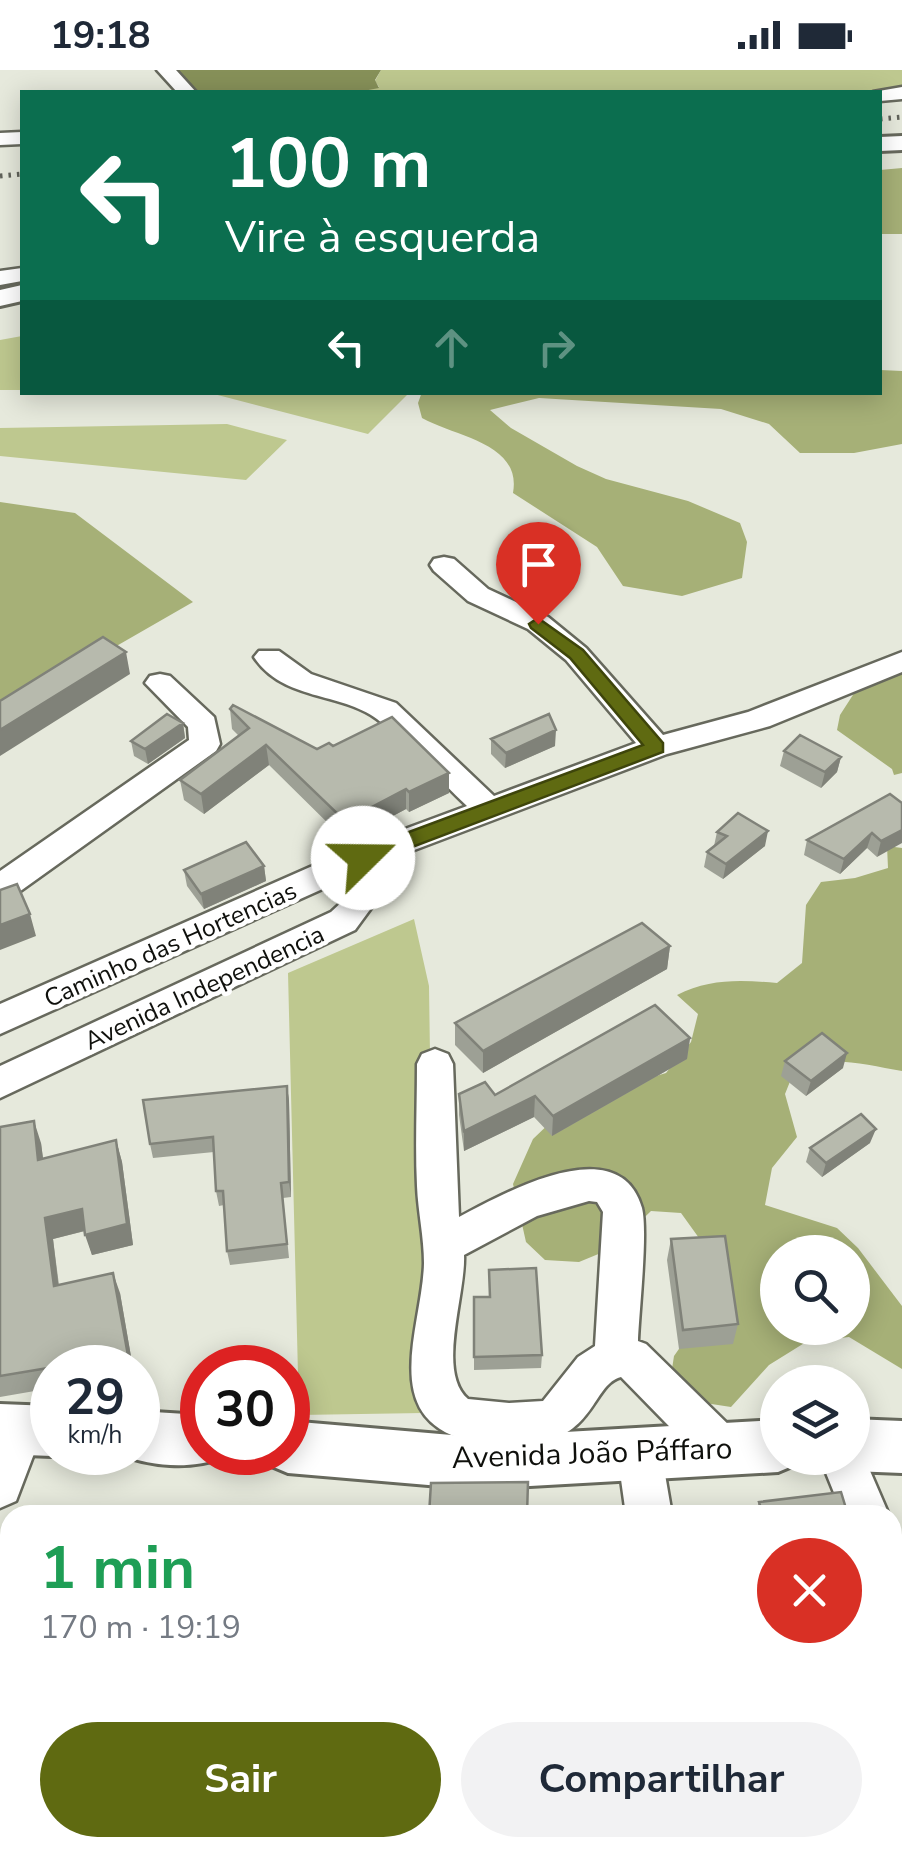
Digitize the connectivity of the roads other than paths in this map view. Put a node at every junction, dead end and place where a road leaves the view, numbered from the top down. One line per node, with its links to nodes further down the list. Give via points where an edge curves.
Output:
1 (166, 70): 2 (street)
2 (185, 90)
3 (444, 565): 7 (street, via 478,594 538,624 576,654)
4 (269, 657): 8 (street, via 301,681 385,710)
5 (902, 661): 7 (street, Caminho das Hortencias, via 759,719)
6 (160, 683): 10 (street, via 203,724 205,744)
7 (656, 747): 8 (street, Caminho das Hortencias)
8 (488, 808): 9 (street, Caminho das Hortencias)
9 (363, 858): 11 (street, Caminho das Hortencias); 13 (street, Avenida Independencia, via 365,895 344,921)
10 (0, 888)
11 (0, 1020)
12 (435, 1064): 14 (street)
13 (2, 1077)
14 (443, 1246): 15 (street, via 523,1202 603,1186 623,1212); 15 (street, via 428,1375 442,1404 468,1422 522,1425 556,1418 599,1364)
15 (616, 1356): 20 (street, via 631,1358)
16 (24, 1430): 24 (street)
17 (870, 1446): 19 (main road)
18 (760, 1447): 20 (main road, Avenida João Páffaro)
19 (902, 1447)
20 (721, 1448): 22 (main road, Avenida João Páffaro)
21 (310, 1449): 22 (main road, Avenida João Páffaro, via 475,1463)
22 (639, 1451): 25 (street)
23 (849, 1475): 26 (street)
24 (0, 1486)
25 (647, 1505)
26 (862, 1505)

